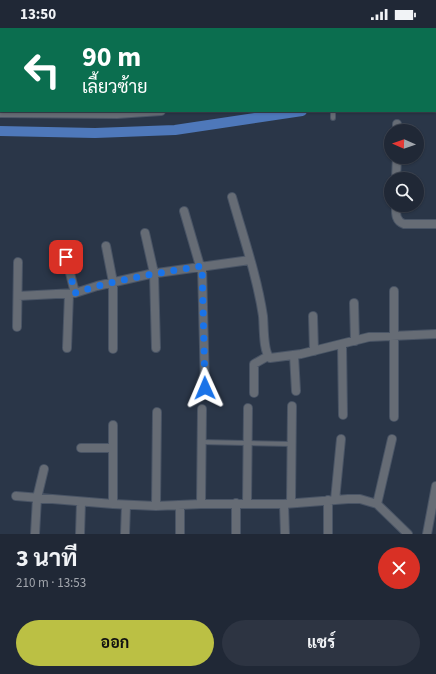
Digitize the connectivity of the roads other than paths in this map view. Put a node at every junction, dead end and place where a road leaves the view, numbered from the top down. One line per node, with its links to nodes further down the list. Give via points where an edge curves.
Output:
1 (146, 112): 3 (street)
2 (334, 112): 4 (lane)
3 (0, 113)
4 (333, 118)
5 (232, 197): 12 (street)
6 (184, 211): 14 (street)
7 (396, 212): 8 (street, via 400,223)
8 (436, 224)
9 (145, 233): 15 (street)
10 (106, 246): 16 (street)
11 (66, 257): 18 (street)
12 (250, 260): 14 (street); 32 (street, via 260,299)
13 (18, 262): 19 (street)
14 (201, 266): 15 (street); 33 (street)
15 (154, 273): 16 (street); 28 (street)
16 (113, 282): 18 (street); 29 (street)
17 (394, 291): 24 (street)
18 (72, 294): 19 (street); 27 (street)
19 (18, 296): 22 (street)
20 (354, 303): 25 (street)
21 (313, 316): 30 (street)
22 (17, 327)
23 (436, 334): 24 (street)
24 (394, 335): 25 (street); 41 (street)
25 (355, 341): 26 (street)
26 (342, 344): 30 (street); 40 (street)
27 (68, 348)
28 (156, 348)
29 (113, 350)
30 (314, 351): 31 (street)
31 (294, 355): 32 (street, via 276,358); 34 (street)
32 (268, 356): 35 (street, via 254,364)
33 (205, 388)
34 (296, 391)
35 (254, 393)
36 (292, 406): 47 (street)
37 (248, 408): 46 (street)
38 (202, 409): 45 (street)
39 (157, 412): 64 (street)
40 (344, 415)
41 (394, 417)
42 (113, 425): 49 (street)
43 (341, 439): 54 (street)
44 (392, 439): 61 (street)
45 (201, 442): 46 (lane); 59 (street)
46 (247, 442): 47 (lane); 60 (street)
47 (292, 444): 57 (street)
48 (81, 448): 49 (street)
49 (113, 448): 58 (street)
50 (44, 469): 53 (street)
51 (436, 486): 73 (street)
52 (16, 496): 53 (street)
53 (37, 498): 55 (street); 65 (street)
54 (332, 500): 57 (street); 61 (street, via 360,500); 71 (street)
55 (81, 502): 58 (street); 66 (street)
56 (236, 503): 59 (street); 60 (street); 69 (street)
57 (287, 503): 60 (street); 70 (street)
58 (113, 504): 62 (street)
59 (201, 504): 63 (street)
60 (247, 504)
61 (377, 504): 72 (street)
62 (126, 505): 64 (street); 67 (street)
63 (180, 505): 64 (street); 68 (street)
64 (156, 506)
65 (35, 534)
66 (80, 534)
67 (125, 534)
68 (180, 534)
69 (236, 534)
70 (285, 534)
71 (328, 534)
72 (408, 534)
73 (427, 534)

